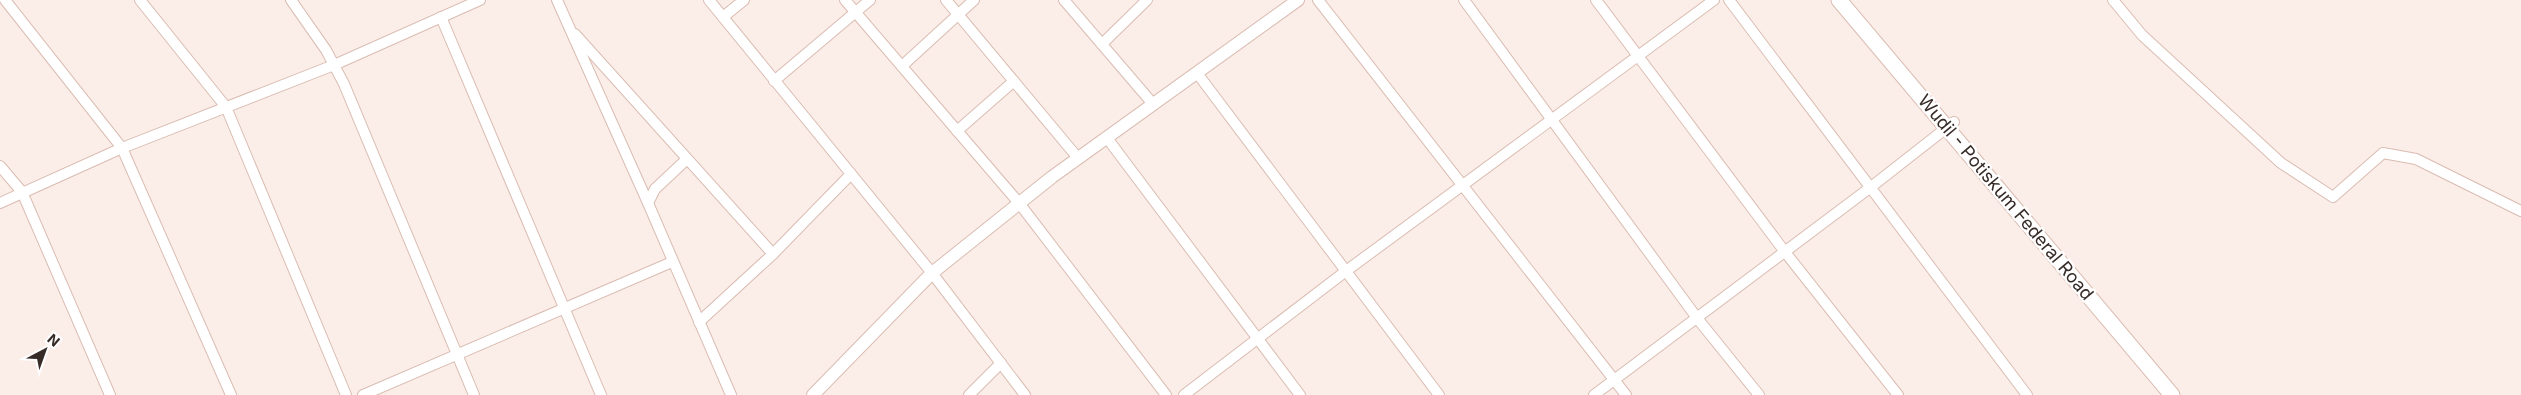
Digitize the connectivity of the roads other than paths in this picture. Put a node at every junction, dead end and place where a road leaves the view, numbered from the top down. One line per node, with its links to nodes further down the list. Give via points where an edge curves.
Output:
1 (5, 0): 41 (street)
2 (140, 0): 36 (street)
3 (291, 0): 30 (street)
4 (480, 0): 25 (street)
5 (557, 0): 27 (street)
6 (709, 0): 26 (street)
7 (744, 0): 26 (street)
8 (845, 0): 23 (street)
9 (870, 0): 23 (street)
10 (946, 0): 24 (street)
11 (974, 0): 24 (street)
12 (1064, 0): 28 (street)
13 (1147, 0): 28 (street)
14 (1298, 0): 32 (street)
15 (1318, 0): 46 (street)
16 (1464, 0): 37 (street)
17 (1596, 0): 29 (street)
18 (1714, 0): 29 (street)
19 (1729, 0): 47 (street)
20 (1839, 0): 38 (main road, Wudil - Potiskum Federal Road)
21 (1853, 0): 38 (main road, Wudil - Potiskum Federal Road)
22 (2113, 0): 52 (street, via 2142,35 2281,163 2333,197 2383,153 2416,159)
23 (856, 12): 31 (street); 33 (street)
24 (958, 15): 31 (street); 34 (street)
25 (441, 17): 30 (street); 58 (street)
26 (723, 17): 33 (street)
27 (568, 26): 42 (street); 50 (street)
28 (1102, 44): 35 (street)
29 (1639, 57): 37 (street); 53 (street)
30 (334, 65): 36 (street); 62 (street)
31 (902, 66): 39 (street)
32 (1197, 73): 35 (street); 56 (street)
33 (774, 81): 45 (street)
34 (1014, 81): 39 (street); 43 (street)
35 (1154, 104): 40 (street)
36 (226, 107): 41 (street); 67 (street)
37 (1552, 120): 46 (street); 59 (street)
38 (1950, 125): 47 (street); 84 (main road, Wudil - Potiskum Federal Road); 85 (main road, Wudil - Potiskum Federal Road)
39 (957, 131): 51 (street)
40 (1107, 138): 43 (street); 61 (street)
41 (122, 148): 48 (street); 66 (street)
42 (687, 158): 50 (street, via 655,188); 54 (street)
43 (1078, 158): 51 (street)
44 (0, 166): 48 (street)
45 (851, 174): 54 (street); 57 (street)
46 (1462, 185): 56 (street); 64 (street)
47 (1871, 187): 53 (street); 83 (street)
48 (22, 192): 49 (street); 65 (street)
49 (0, 203)
50 (648, 203): 55 (street)
51 (1019, 203): 57 (street); 75 (street)
52 (2521, 211)
53 (1785, 252): 59 (street); 82 (street)
54 (773, 254): 60 (street)
55 (672, 262): 58 (street); 60 (street)
56 (1346, 271): 61 (street); 78 (street)
57 (932, 273): 63 (street); 72 (street)
58 (564, 308): 62 (street); 70 (street)
59 (1697, 318): 64 (street); 81 (street)
60 (699, 322): 71 (street)
61 (1258, 340): 76 (street); 77 (street)
62 (457, 354): 68 (street); 69 (street)
63 (1001, 363): 73 (street); 74 (street)
64 (1614, 380): 79 (street); 80 (street)
65 (110, 395)
66 (231, 395)
67 (346, 395)
68 (363, 395)
69 (474, 395)
70 (601, 395)
71 (731, 395)
72 (813, 395)
73 (969, 395)
74 (1025, 395)
75 (1166, 395)
76 (1184, 395)
77 (1300, 395)
78 (1439, 395)
79 (1594, 395)
80 (1626, 395)
81 (1759, 395)
82 (1898, 395)
83 (2027, 395)
84 (2172, 395)
85 (2184, 395)

